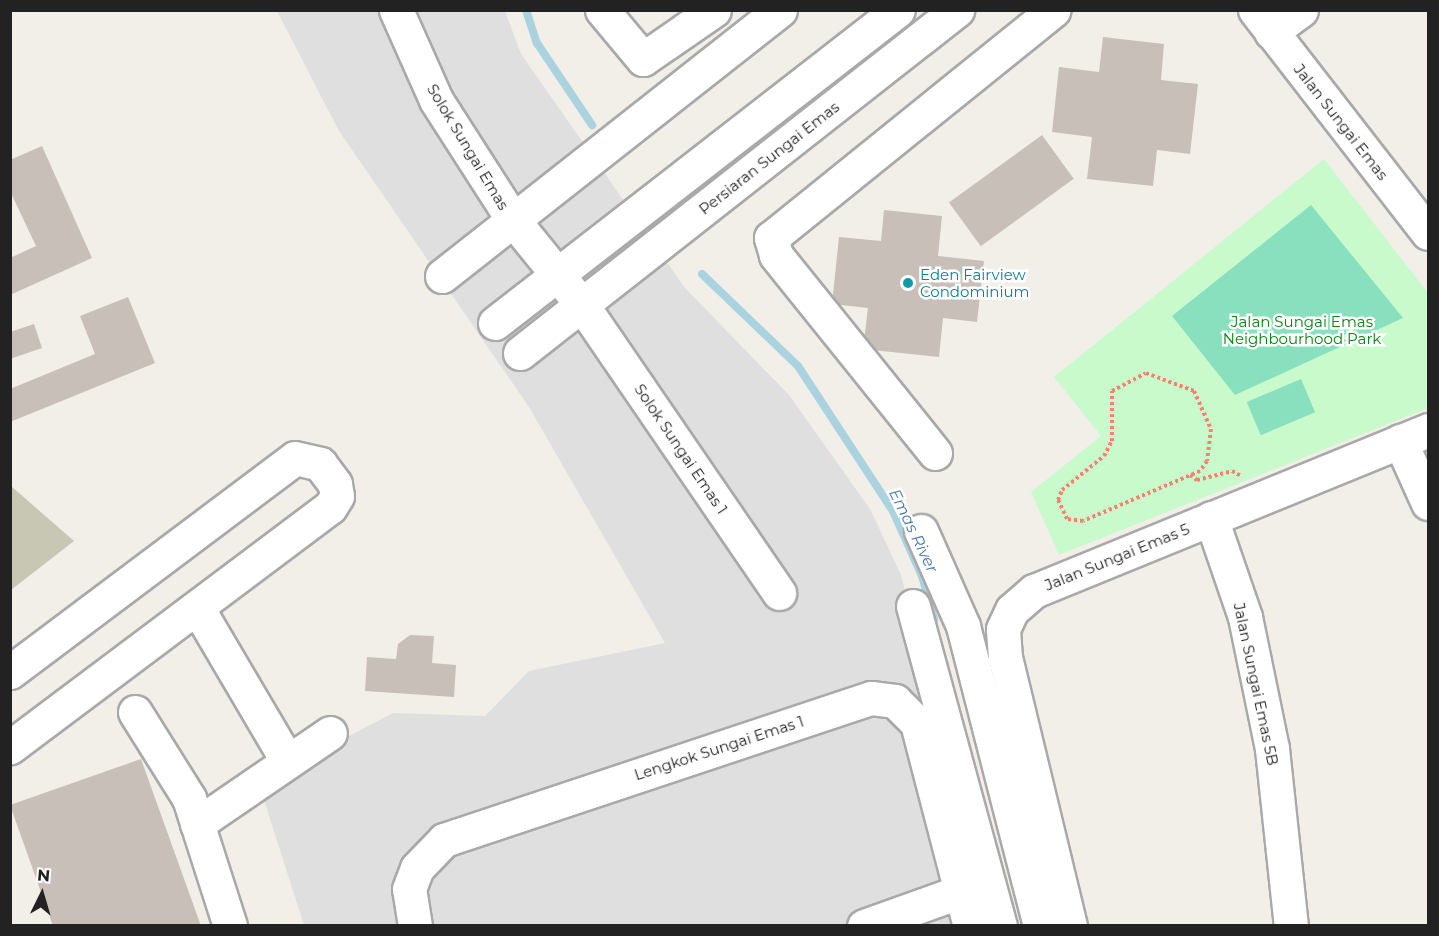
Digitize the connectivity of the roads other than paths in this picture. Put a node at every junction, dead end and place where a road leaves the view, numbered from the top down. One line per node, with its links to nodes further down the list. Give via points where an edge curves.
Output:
1 (396, 10): 10 (street, Solok Sungai Emas, via 436,100)
2 (602, 10): 3 (street, via 643,59)
3 (714, 10)
4 (780, 10): 10 (street)
5 (898, 10): 12 (street)
6 (957, 10): 14 (street, Persiaran Sungai Emas)
7 (1054, 10): 18 (street, via 771,238 776,255)
8 (1301, 10): 9 (street)
9 (1263, 21): 11 (street, Jalan Sungai Emas)
10 (513, 220): 12 (street, Solok Sungai Emas); 13 (street)
11 (1427, 228)
12 (557, 274): 14 (street, Solok Sungai Emas); 15 (street)
13 (442, 276)
14 (582, 305): 16 (street, Persiaran Sungai Emas); 22 (street, Solok Sungai Emas 1)
15 (495, 323)
16 (520, 353)
17 (1414, 436): 19 (street); 20 (street, Jalan Sungai Emas 5)
18 (935, 453)
19 (1428, 503)
20 (1211, 518): 38 (street, Jalan Sungai Emas 5, via 1034,591 1012,610 1003,629 1005,658); 39 (street, Jalan Sungai Emas 5B, via 1245,617 1272,749)
21 (921, 531): 37 (street, via 963,626)
22 (779, 593)
23 (913, 606): 36 (street)
24 (198, 609): 25 (street, via 330,507 337,496 335,484 320,464 295,458); 28 (street); 29 (street)
25 (10, 672)
26 (135, 712): 30 (street, via 189,798)
27 (330, 733): 29 (street)
28 (10, 747)
29 (287, 760): 30 (street)
30 (197, 824): 32 (street)
31 (962, 891): 33 (street, Lengkok Sungai Emas 1, via 917,723 894,701 871,698 444,840 417,868 409,889); 34 (street); 35 (street)
32 (230, 926)
33 (415, 926)
34 (864, 926)
35 (970, 926)
36 (1000, 926)
37 (1040, 926)
38 (1070, 926)
39 (1291, 926)

